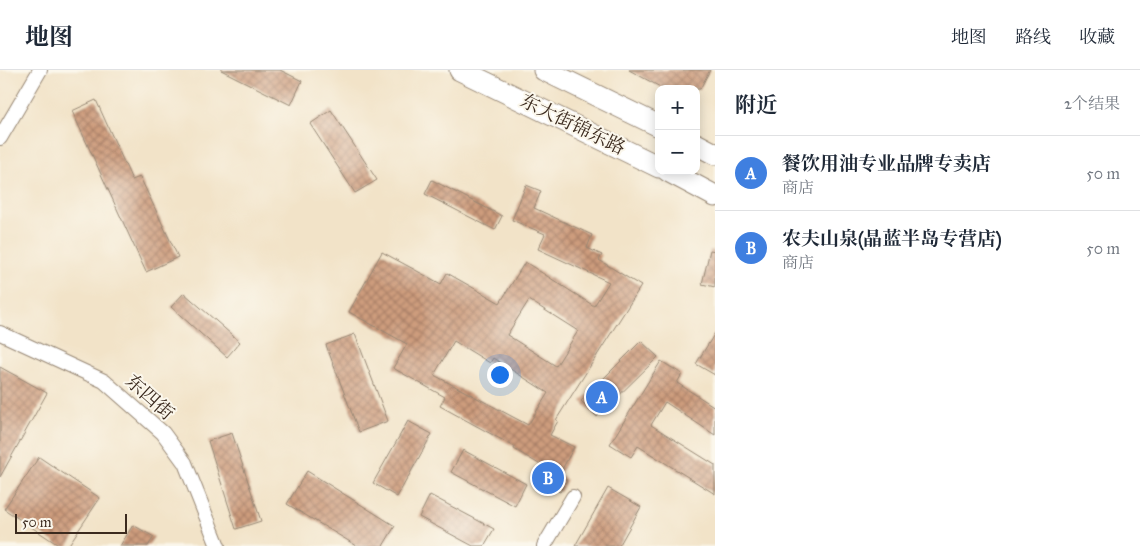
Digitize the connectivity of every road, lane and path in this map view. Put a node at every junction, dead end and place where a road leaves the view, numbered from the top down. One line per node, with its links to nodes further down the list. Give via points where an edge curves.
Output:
1 (40, 70): 5 (street)
2 (460, 70): 8 (main road, 东大街锦东路)
3 (546, 70): 4 (main road, 东大街锦东路)
4 (655, 124)
5 (0, 138)
6 (700, 146): 7 (main road)
7 (715, 154)
8 (655, 165)
9 (676, 175): 10 (main road)
10 (715, 196)
11 (0, 333): 13 (street, 东四街, via 104,381 163,433 185,463)
12 (573, 497): 14 (street)
13 (215, 544)
14 (544, 546)

